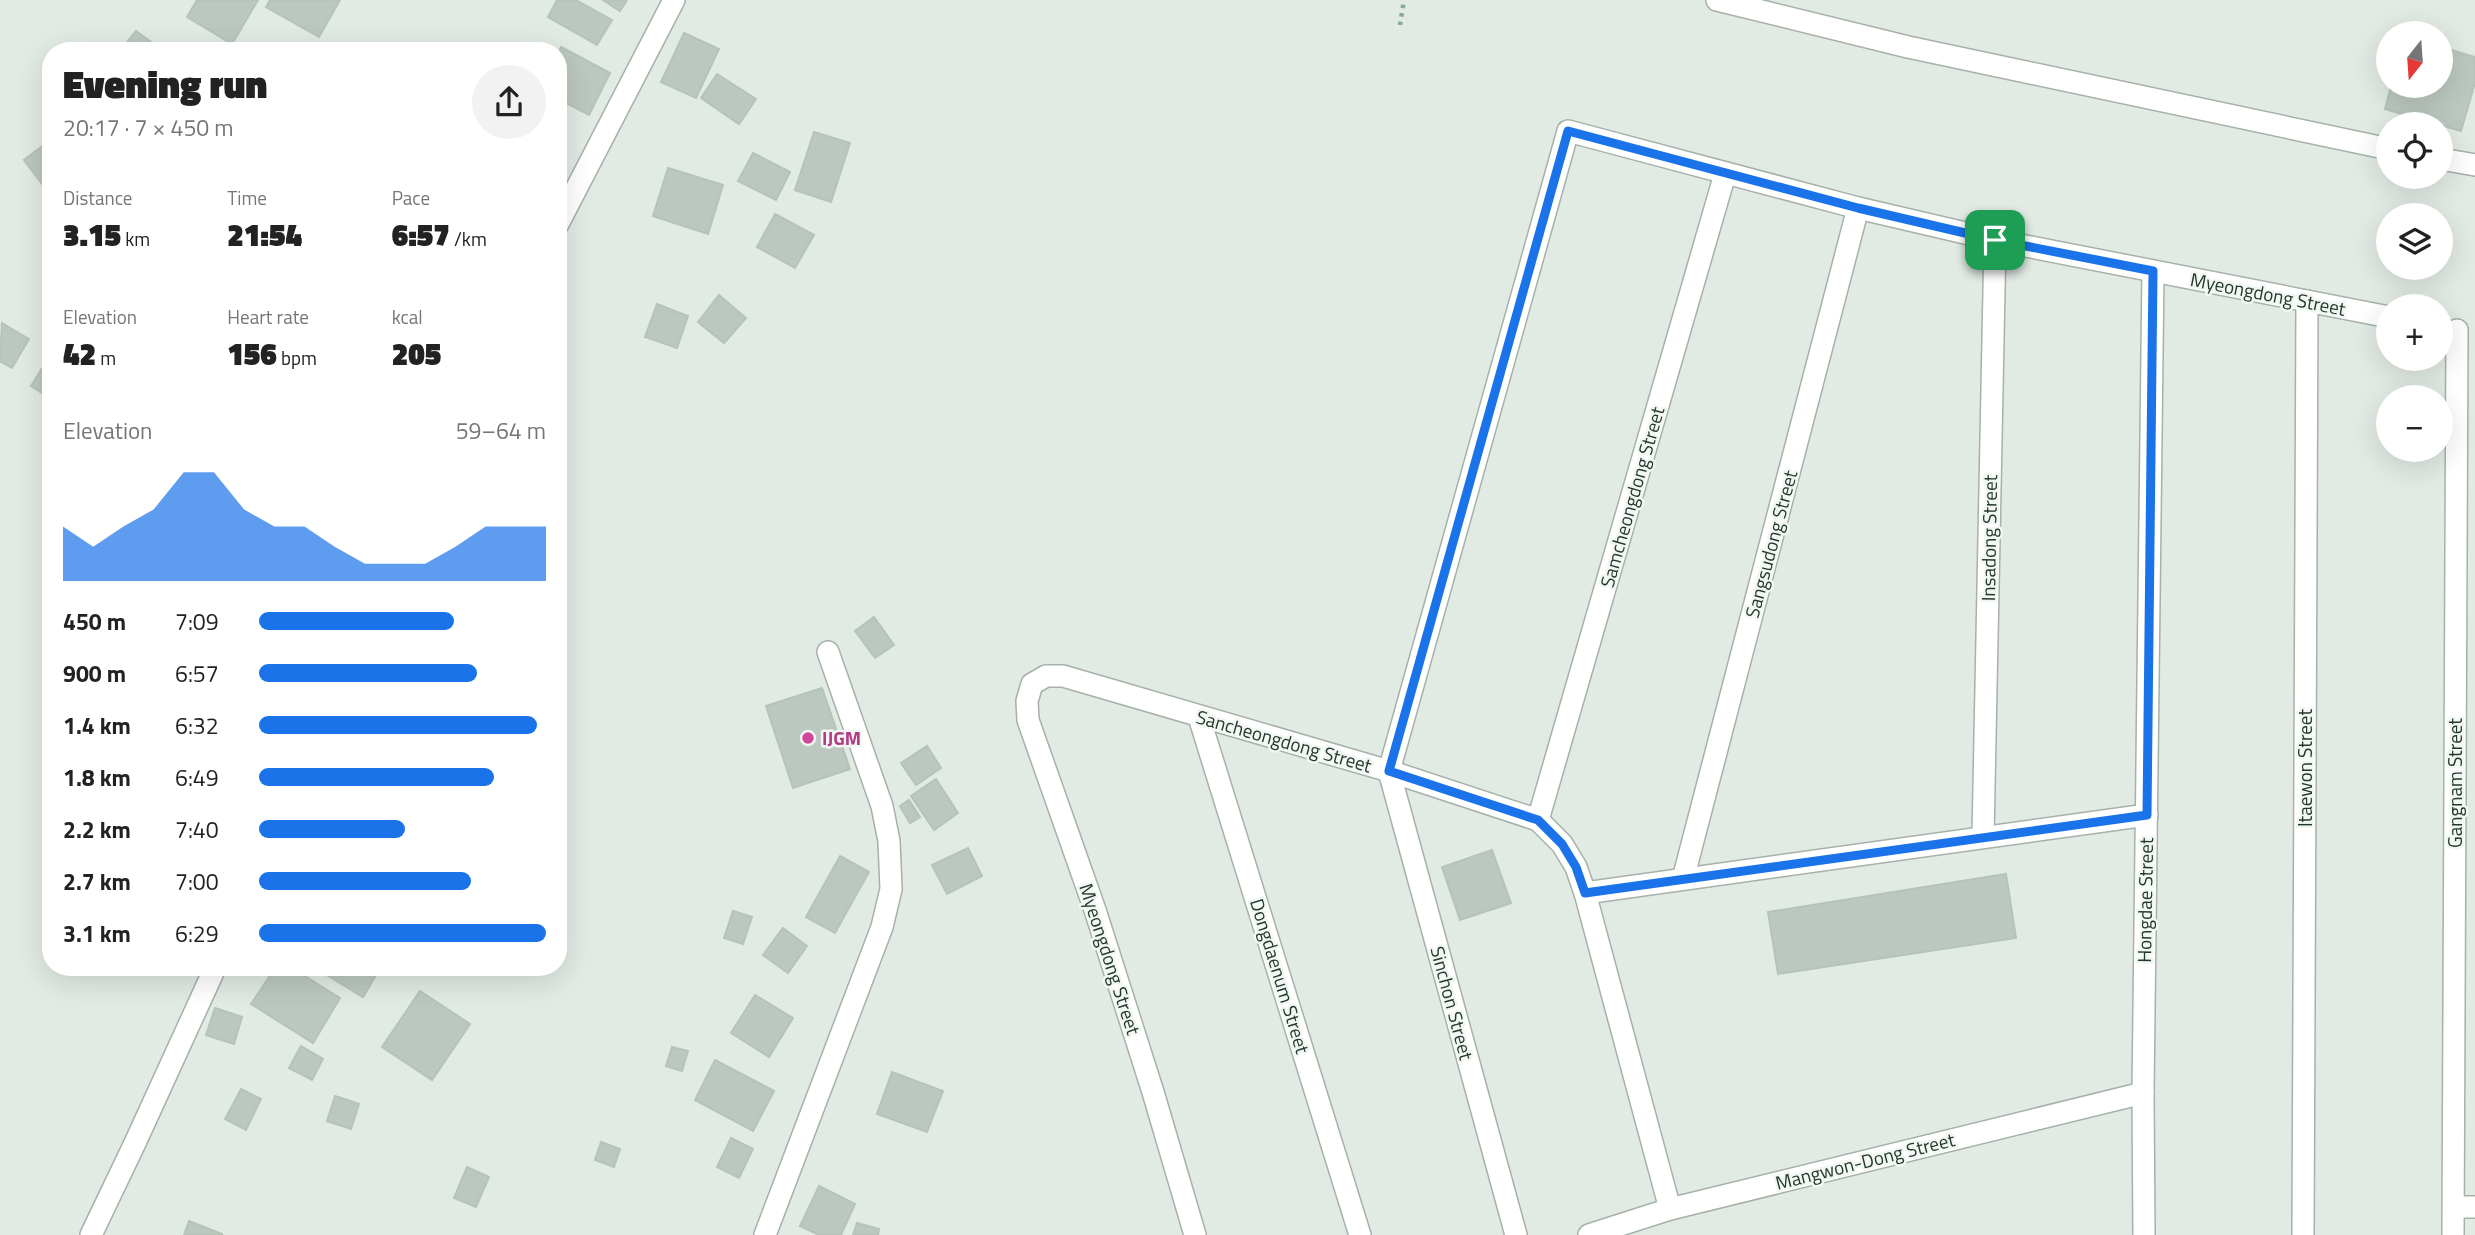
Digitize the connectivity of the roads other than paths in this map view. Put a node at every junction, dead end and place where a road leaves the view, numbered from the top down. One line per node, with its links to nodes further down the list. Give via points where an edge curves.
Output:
1 (674, 0): 7 (street)
2 (1717, 0): 3 (street, via 1908,47)
3 (2376, 146)
4 (2453, 161): 5 (street)
5 (2475, 165)
6 (1726, 174): 8 (street, Myeongdong Street); 17 (street, Myeongdong Street, via 1568,131); 19 (street, Samcheongdong Street)
7 (567, 207)
8 (1858, 208): 9 (street, Myeongdong Street); 21 (street, Sangsudong Street)
9 (1995, 240): 10 (street, Myeongdong Street); 20 (street, Insadong Street)
10 (2153, 271): 11 (street, Myeongdong Street); 18 (street, Hongdae Street)
11 (2307, 301): 12 (street, Myeongdong Street); 35 (street, Itaewon Street)
12 (2376, 314)
13 (2458, 330): 26 (street, Gangnam Street)
14 (828, 652): 29 (street, via 882,806 890,841 891,888 882,927)
15 (1032, 684): 16 (street, Sancheongdong Street, via 1046,676 1063,676); 30 (street, Myeongdong Street, via 1028,720 1099,923)
16 (1199, 717): 17 (street, Sancheongdong Street); 31 (street, Dongdaenum Street)
17 (1389, 771): 19 (street, Sancheongdong Street); 32 (street, Sinchon Street)
18 (2147, 815): 20 (street); 24 (street, Hongdae Street)
19 (1538, 820): 22 (street, Sancheongdong Street, via 1562,844)
20 (1983, 836): 21 (street)
21 (1684, 879): 22 (street)
22 (1585, 893): 27 (street, Sancheongdong Street)
23 (211, 976): 28 (street)
24 (2143, 1093): 27 (street, Mangwon-Dong Street); 34 (street, Hongdae Street)
25 (2475, 1207): 26 (street)
26 (2454, 1208): 36 (street, Gangnam Street)
27 (1670, 1209): 33 (street, Mangwon-Dong Street)
28 (90, 1235)
29 (766, 1235)
30 (1195, 1235)
31 (1360, 1235)
32 (1516, 1235)
33 (1589, 1235)
34 (2144, 1235)
35 (2303, 1235)
36 (2454, 1235)

